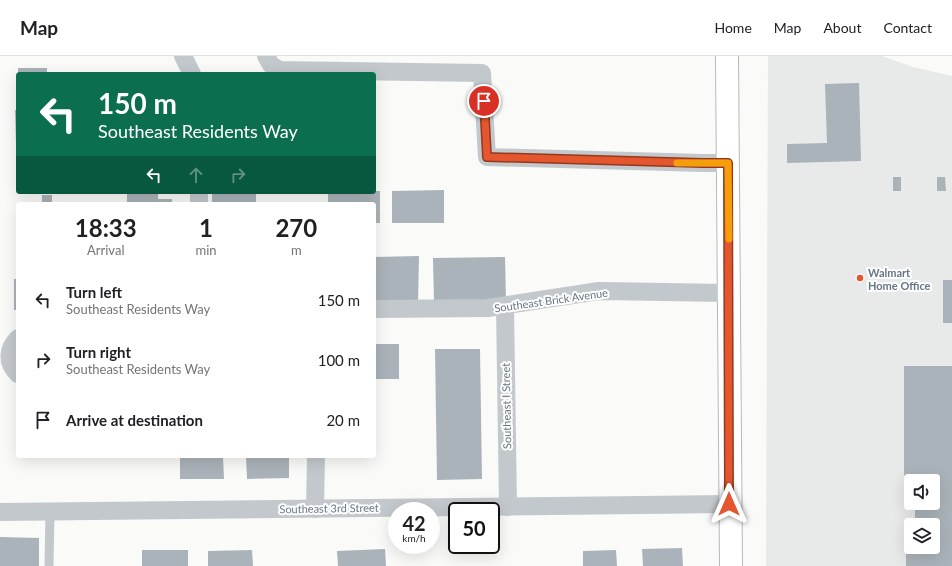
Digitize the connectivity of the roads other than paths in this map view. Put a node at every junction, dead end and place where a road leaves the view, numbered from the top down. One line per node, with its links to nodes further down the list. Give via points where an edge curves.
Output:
1 (183, 56): 4 (street)
2 (266, 56): 5 (street, via 271,65 280,70 482,73 487,157)
3 (730, 59): 5 (main road)
4 (191, 72)
5 (728, 163): 6 (main road)
6 (729, 293): 7 (street, Southeast Brick Avenue, via 599,291); 12 (main road)
7 (505, 306): 8 (street, Southeast Brick Avenue); 13 (street, Southeast I Street)
8 (376, 309)
9 (10, 339): 10 (street, via 10,364)
10 (16, 372)
11 (316, 458): 14 (street)
12 (729, 504): 13 (street, Southeast 3rd Street); 18 (main road)
13 (508, 506): 14 (street, Southeast 3rd Street)
14 (315, 509): 15 (street, Southeast 3rd Street)
15 (50, 511): 16 (street, Southeast 3rd Street); 17 (lane)
16 (0, 512)
17 (50, 566)
18 (731, 566)

